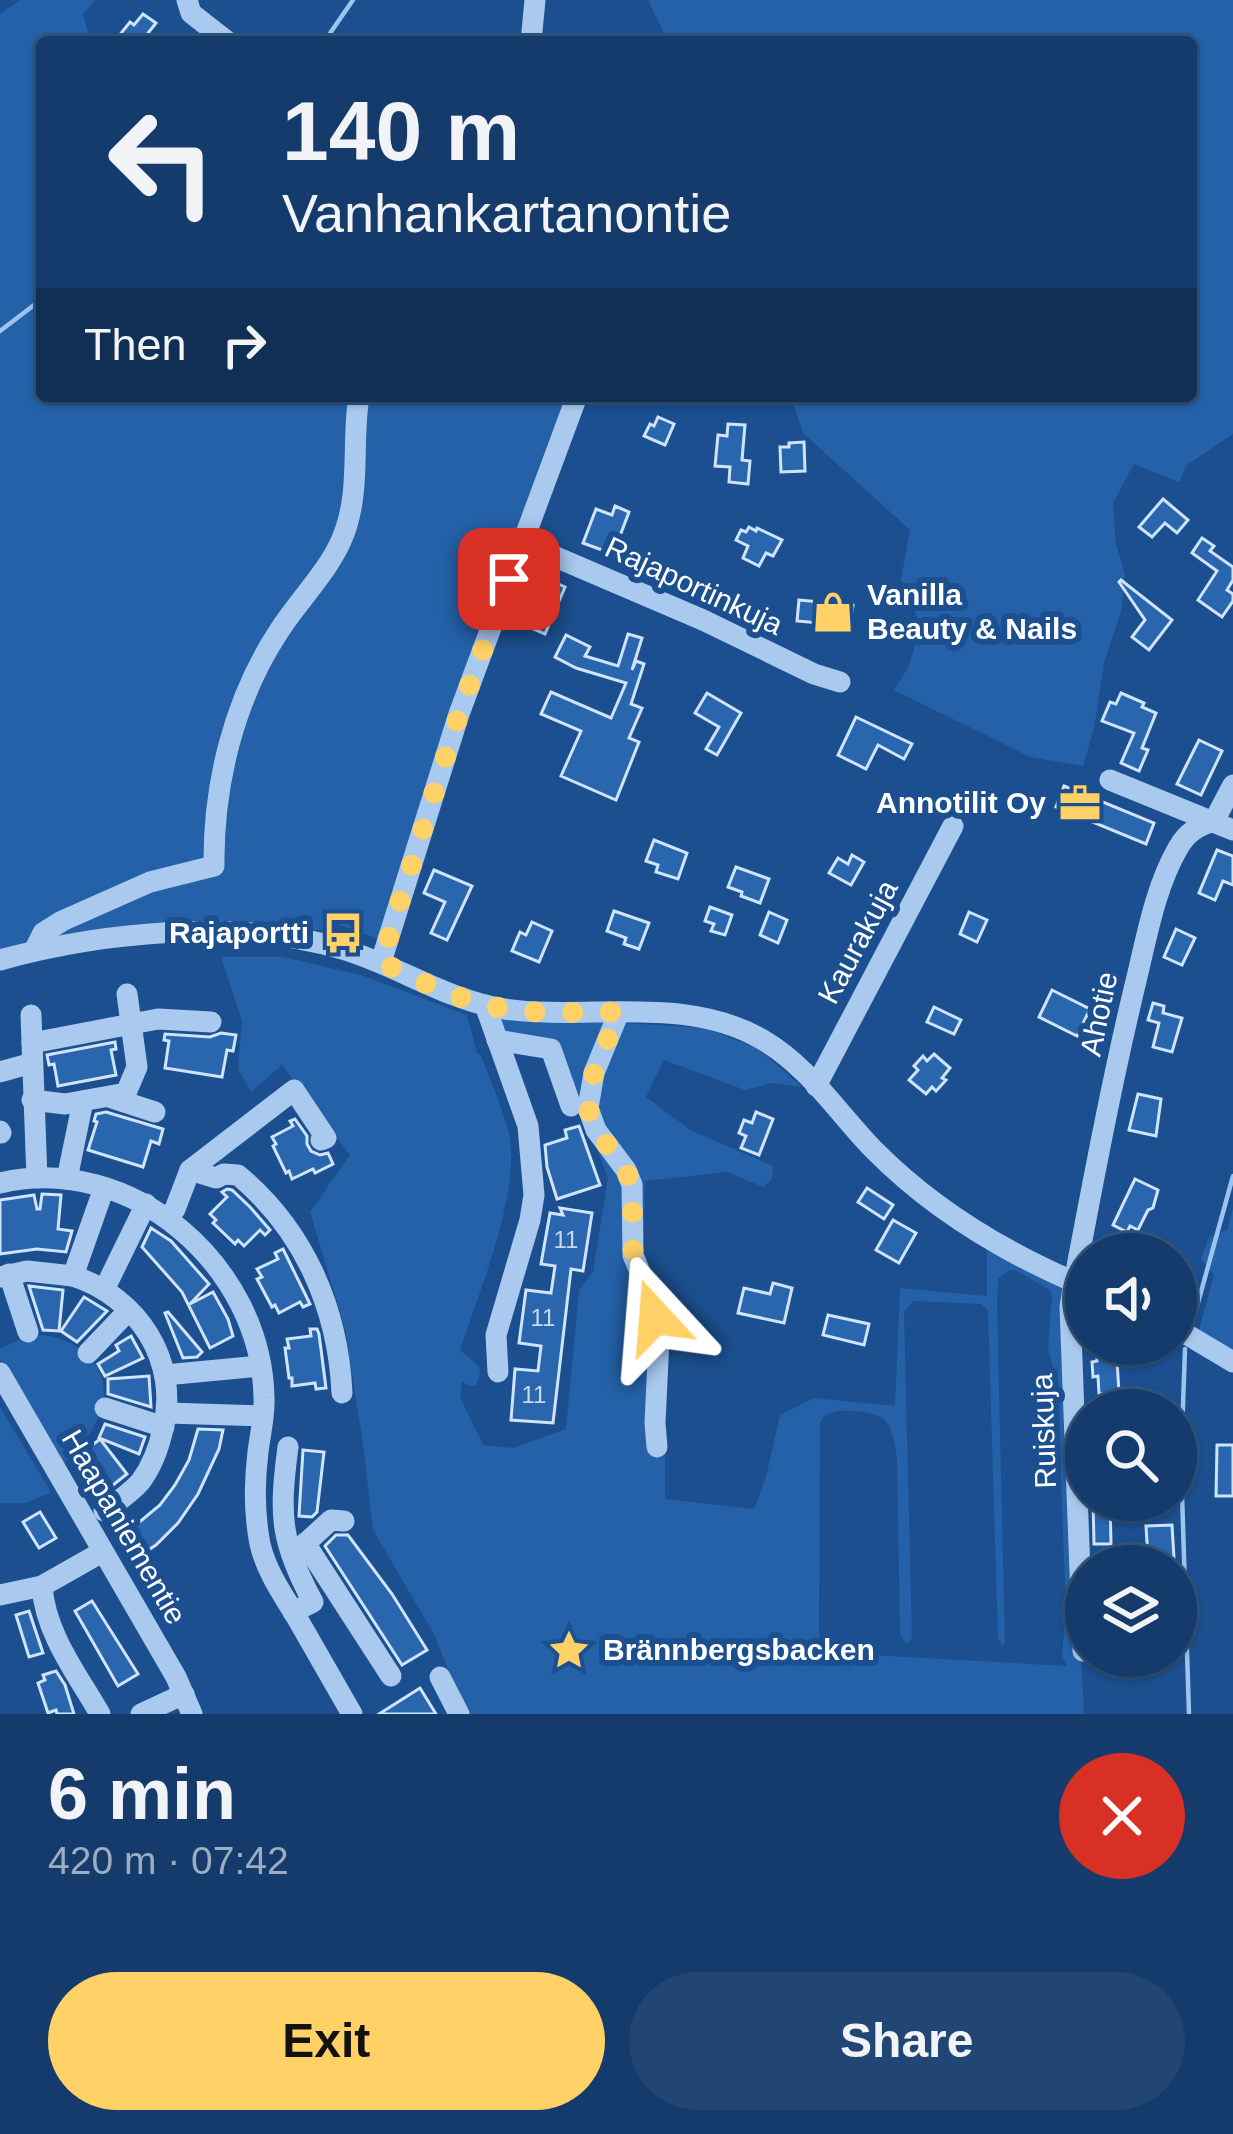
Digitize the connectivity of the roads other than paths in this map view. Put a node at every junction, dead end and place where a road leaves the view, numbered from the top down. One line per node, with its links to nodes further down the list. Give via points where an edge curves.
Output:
1 (187, 0): 3 (street)
2 (535, 0): 4 (street)
3 (220, 36)
4 (532, 36)
5 (358, 402): 15 (street, via 349,521 243,701 218,794 214,866 150,882 62,921)
6 (576, 402): 7 (street)
7 (523, 543): 8 (street, Rajaportinkuja); 17 (street)
8 (840, 682)
9 (1110, 780): 11 (street)
10 (1233, 785): 12 (street)
11 (1173, 807): 12 (street); 14 (street)
12 (1224, 825): 14 (street, via 1200,825)
13 (953, 826): 27 (street, Kaurakuja)
14 (1178, 846): 41 (street, Ahotie, via 1129,1010)
15 (34, 951): 16 (street); 17 (street, via 213,932 305,940)
16 (0, 960)
17 (381, 962): 19 (street)
18 (127, 994): 23 (street)
19 (485, 1005): 20 (street); 24 (street)
20 (619, 1012): 27 (street, via 739,1029); 61 (street, via 588,1108 632,1185 633,1255 659,1339)
21 (32, 1015): 25 (street)
22 (211, 1022): 23 (street)
23 (131, 1023): 25 (street); 28 (street, via 133,1082 127,1093)
24 (497, 1040): 31 (street, via 551,1049); 54 (street, via 528,1126 534,1195 496,1335)
25 (32, 1053): 26 (street); 29 (street)
26 (0, 1072)
27 (816, 1086): 44 (street, via 916,1187)
28 (109, 1096): 30 (street); 32 (street)
29 (32, 1100): 30 (street); 35 (street)
30 (82, 1101): 36 (street)
31 (571, 1106)
32 (155, 1112)
33 (321, 1140): 34 (street, via 294,1090)
34 (190, 1170): 40 (street); 56 (street, via 214,1189 224,1174 238,1175 295,1238 329,1310)
35 (37, 1178): 36 (street); 37 (street)
36 (67, 1179): 38 (street)
37 (0, 1183)
38 (104, 1188): 39 (street); 43 (street)
39 (146, 1204): 40 (street); 45 (street)
40 (168, 1218): 52 (street, via 220,1270)
41 (1089, 1233)
42 (4, 1275): 43 (street); 47 (street)
43 (73, 1276): 45 (street)
44 (1065, 1278)
45 (104, 1289): 46 (street)
46 (129, 1310): 49 (street); 55 (street)
47 (28, 1332)
48 (1197, 1341): 50 (street)
49 (88, 1353)
50 (1233, 1362)
51 (1072, 1365): 64 (street, Ruiskuja)
52 (260, 1366): 55 (street); 58 (street)
53 (0, 1372): 66 (street, Haapaniementie)
54 (498, 1372)
55 (165, 1375): 59 (street)
56 (342, 1393)
57 (105, 1408): 59 (street)
58 (262, 1416): 59 (street); 69 (street, via 254,1506 266,1562)
59 (165, 1420): 62 (street, via 140,1482)
60 (288, 1447): 65 (street, via 282,1519)
61 (657, 1447)
62 (104, 1511)
63 (344, 1521): 65 (street, via 331,1520)
64 (1079, 1545)
65 (298, 1550): 69 (street, via 313,1602); 70 (street)
66 (102, 1552): 67 (street); 72 (street, Haapaniementie)
67 (42, 1586): 68 (street); 73 (street, via 62,1650)
68 (0, 1594)
69 (293, 1612): 75 (street)
70 (391, 1676)
71 (440, 1677): 76 (street)
72 (188, 1704): 74 (street)
73 (100, 1714)
74 (141, 1714)
75 (352, 1714)
76 (459, 1714)

